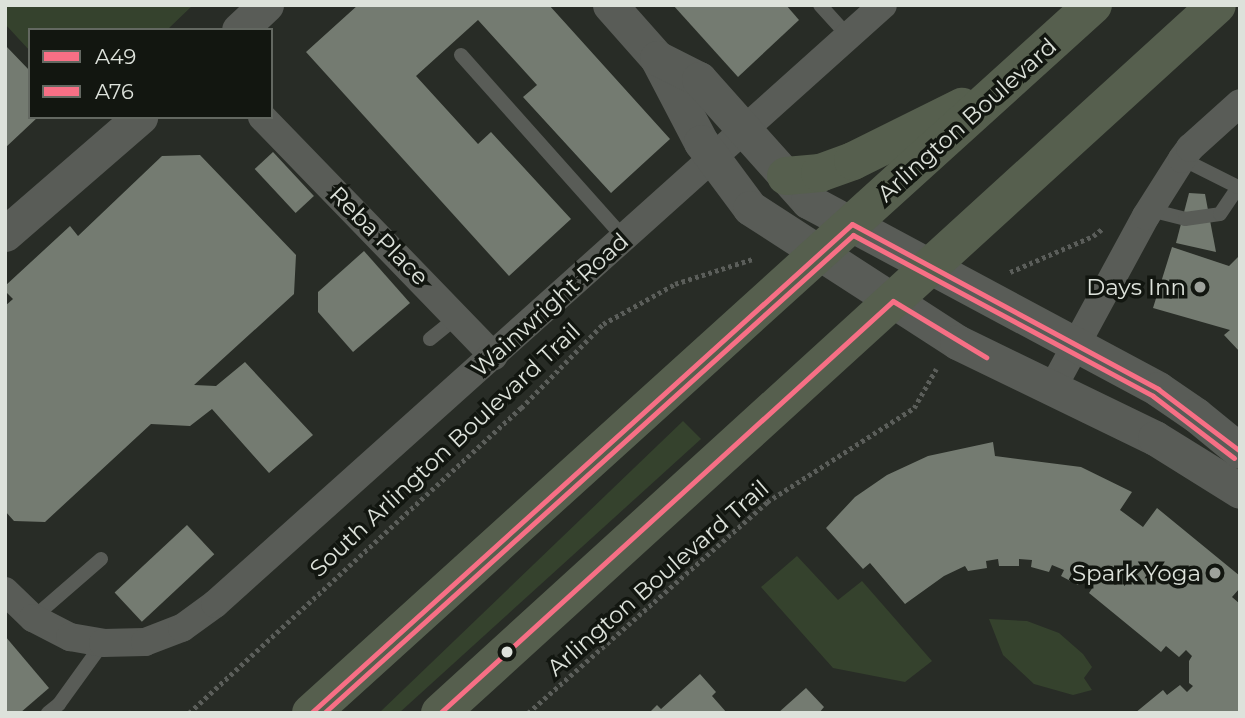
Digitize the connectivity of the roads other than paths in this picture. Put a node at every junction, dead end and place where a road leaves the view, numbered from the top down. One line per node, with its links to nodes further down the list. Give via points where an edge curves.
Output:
1 (266, 5): 7 (street)
2 (610, 5): 10 (street)
3 (820, 5): 8 (lane)
4 (883, 5): 8 (street, Wainwright Road)
5 (1093, 5): 11 (highway, Arlington Boulevard)
6 (1217, 5): 24 (highway)
7 (241, 28)
8 (848, 36): 15 (street, Wainwright Road)
9 (461, 55): 22 (lane)
10 (657, 58): 15 (street, via 699,79); 16 (street)
11 (1004, 86): 18 (highway, via 853,160 820,173); 20 (highway, Arlington Boulevard)
12 (1240, 103): 17 (street)
13 (138, 119): 21 (street)
14 (264, 119): 26 (street, Reba Place)
15 (745, 130): 16 (street, Wainwright Road); 18 (street)
16 (713, 158): 22 (street, Wainwright Road); 23 (street, via 750,208)
17 (1182, 159): 19 (street); 19 (lane, via 1238,187 1220,214 1185,219)
18 (786, 176): 20 (street, via 808,201)
19 (1150, 210): 28 (street)
20 (852, 224): 23 (highway, Arlington Boulevard); 24 (street)
21 (5, 234)
22 (624, 238): 29 (street, Wainwright Road)
23 (819, 253): 25 (street); 38 (highway, Arlington Boulevard)
24 (929, 268): 25 (highway); 28 (street)
25 (893, 301): 30 (street, via 957,342); 39 (highway)
26 (458, 316): 27 (lane); 29 (street, Reba Place)
27 (430, 340)
28 (1075, 346): 30 (street); 31 (street, via 1176,401)
29 (494, 356): 36 (street, Wainwright Road, via 215,604 182,628 145,642)
30 (1052, 389): 32 (street, via 1154,438)
31 (1240, 451)
32 (1240, 491)
33 (101, 559): 35 (lane)
34 (5, 591): 35 (street, Wainwright Road)
35 (33, 618): 36 (street, Wainwright Road, via 70,636)
36 (103, 643): 37 (lane)
37 (48, 713)
38 (311, 713)
39 (440, 713)

